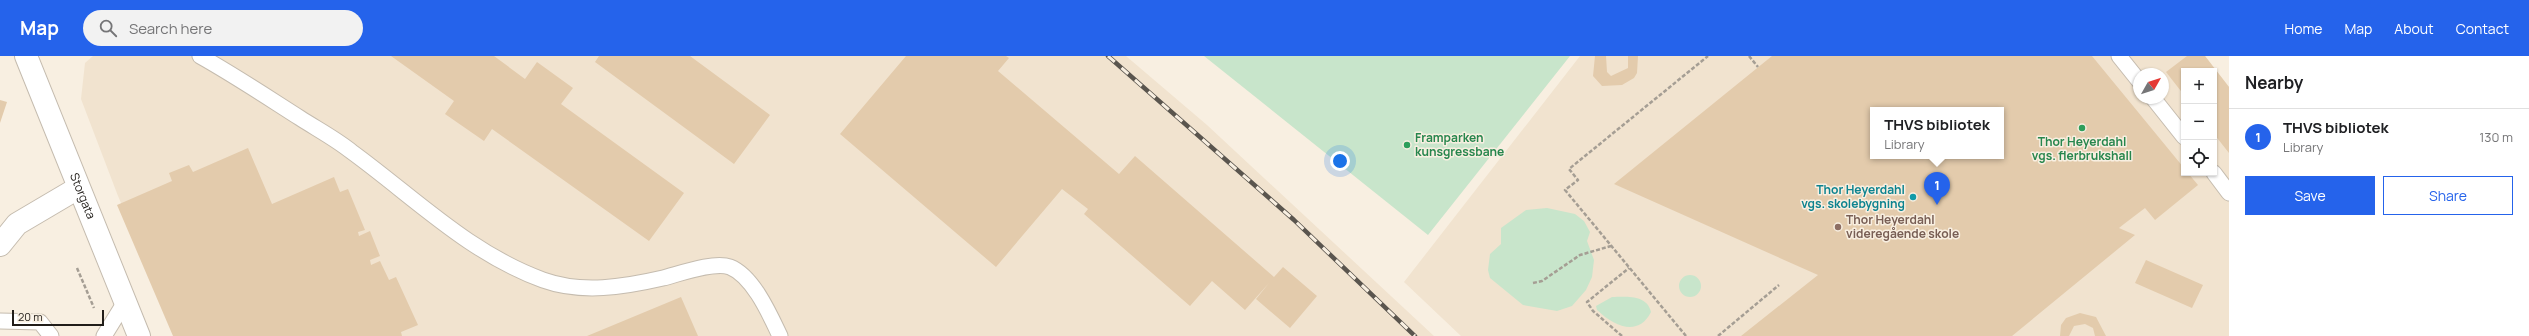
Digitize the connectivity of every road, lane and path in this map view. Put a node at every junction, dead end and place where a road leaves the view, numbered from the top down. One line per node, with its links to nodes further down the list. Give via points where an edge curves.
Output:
1 (200, 56): 25 (lane, via 352,151 412,201 467,241 519,271 545,281 586,289 660,279 713,266 730,267 747,280 764,303)
2 (1708, 56): 14 (path, via 1569,169 1578,180 1565,190)
3 (1749, 56): 6 (path)
4 (2119, 56): 7 (lane)
5 (28, 57): 11 (main road, Storgata)
6 (1758, 67)
7 (2133, 74)
8 (2158, 104): 9 (lane)
9 (2181, 132)
10 (2216, 176): 12 (lane)
11 (78, 188): 13 (main road, via 17,224); 19 (main road, Storgata)
12 (2229, 193)
13 (0, 245)
14 (1611, 246): 16 (path); 17 (path, via 1580,255 1542,281)
15 (77, 268): 20 (path)
16 (1629, 268): 26 (path, via 1586,302); 27 (path)
17 (1533, 283)
18 (1780, 285): 28 (path)
19 (125, 302): 23 (lane); 24 (main road, Storgata)
20 (96, 313)
21 (0, 322): 22 (lane, via 40,322)
22 (51, 336)
23 (104, 336)
24 (139, 336)
25 (780, 336)
26 (1622, 336)
27 (1686, 336)
28 (1718, 336)

